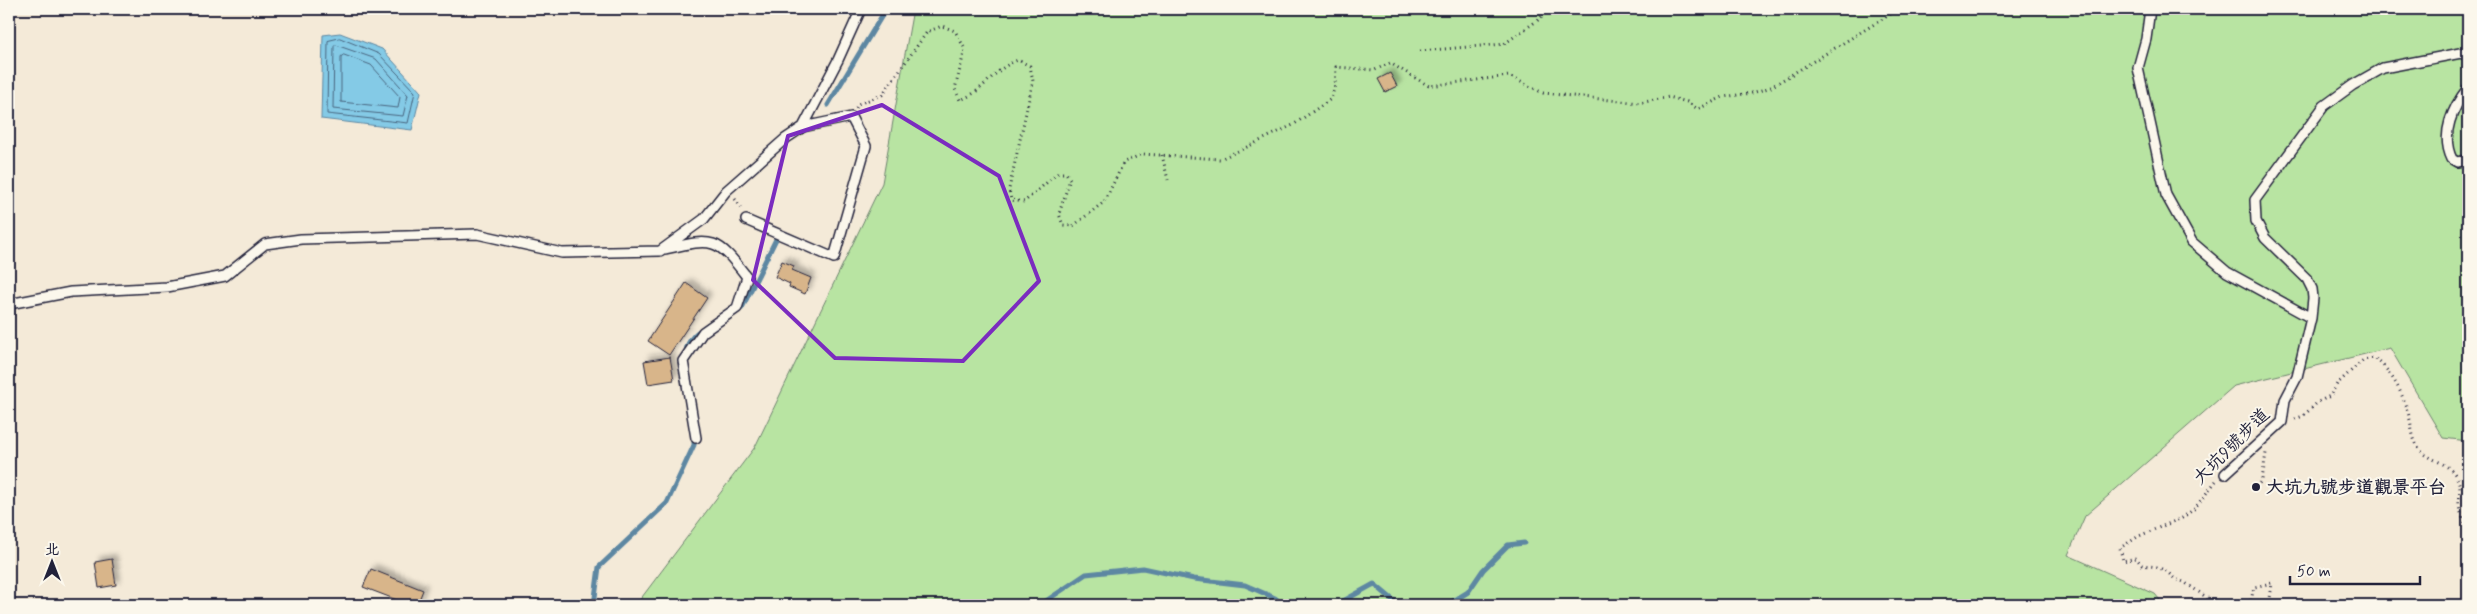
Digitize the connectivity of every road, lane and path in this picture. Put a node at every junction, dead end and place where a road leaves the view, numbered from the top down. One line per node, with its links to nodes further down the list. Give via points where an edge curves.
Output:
1 (861, 9): 9 (lane)
2 (1549, 9): 5 (path, via 1504,44)
3 (1899, 9): 10 (path, via 1771,87 1723,97 1698,109 1670,96 1640,103 1550,94 1509,76 1429,86 1390,63 1375,70 1336,67 1331,99 1293,125 1220,159)
4 (2150, 9): 16 (lane, via 2138,68 2166,196 2192,242 2228,272)
5 (1420, 51)
6 (2468, 56): 16 (lane, 大坑9號步道, via 2460,53 2383,68 2353,85 2324,106 2255,200 2256,221 2265,238 2307,279 2312,289)
7 (2468, 88): 11 (lane, via 2451,117 2447,137 2452,159 2457,162)
8 (851, 117): 9 (lane); 10 (path, via 858,104 882,95 927,32 942,26 955,31 965,49 955,89 960,100 973,95 1003,65 1018,60 1030,66 1033,81 1009,189 1011,200 1024,202 1058,173 1066,173 1070,179 1059,214 1063,225 1073,226 1104,202 1124,162 1143,154); 13 (lane, via 866,146 834,258)
9 (803, 127): 14 (lane, via 726,191 704,219)
10 (1162, 155): 12 (path)
11 (2468, 160)
12 (1168, 180)
13 (746, 220)
14 (660, 251): 15 (lane, via 562,253 477,234 300,239 265,244 225,276 167,287 71,292); 19 (lane, via 702,240 725,249 747,277 737,308 704,332 683,361)
15 (9, 304)
16 (2311, 318): 17 (lane, 大坑9號步道, via 2297,377 2285,400)
17 (2282, 422): 18 (lane, 大坑9號步道); 22 (path, via 2303,416 2330,396 2349,371 2363,360 2374,358 2384,364 2396,386 2420,450 2455,475 2461,490 2458,501)
18 (2266, 437): 20 (lane, 大坑9號步道); 21 (path, via 2262,480)
19 (696, 438)
20 (2225, 474): 23 (path, 大坑9號步道, via 2182,518 2139,536 2120,548 2124,561 2136,558 2142,565 2166,571)
21 (2256, 486)
22 (2468, 530)
23 (2218, 605)
24 (2250, 605): 25 (path, via 2254,588 2272,583 2270,599)
25 (2276, 605)

